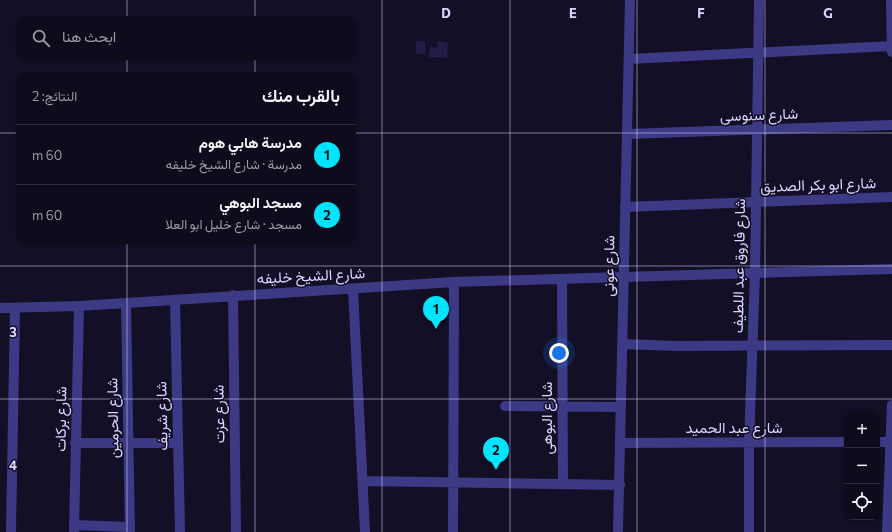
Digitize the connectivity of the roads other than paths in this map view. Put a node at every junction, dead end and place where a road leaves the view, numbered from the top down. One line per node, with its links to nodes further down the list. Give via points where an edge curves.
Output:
1 (630, 0): 7 (street, شارع عونى)
2 (759, 0): 5 (street, شارع فاروق عبد اللطيف)
3 (891, 0): 4 (street)
4 (892, 46): 5 (street); 6 (street)
5 (758, 52): 7 (street); 9 (street, شارع فاروق عبد اللطيف)
6 (892, 52)
7 (628, 58): 10 (street, شارع عونى)
8 (892, 125): 9 (street, شارع سنوسى)
9 (756, 130): 10 (street, شارع سنوسى); 12 (street, شارع فاروق عبد اللطيف)
10 (627, 134): 13 (street, شارع عونى)
11 (892, 197): 12 (street, شارع ابو بكر الصديق)
12 (756, 202): 13 (street, شارع ابو بكر الصديق); 15 (street, شارع فاروق عبد اللطيف)
13 (625, 207): 16 (street, شارع عونى)
14 (892, 269): 15 (street, شارع الشيخ خليفه)
15 (755, 274): 16 (street, شارع الشيخ خليفه); 27 (street, شارع فاروق عبد اللطيف)
16 (624, 277): 17 (street, شارع الشيخ خليفه); 26 (street, شارع عونى)
17 (562, 279): 18 (street, شارع الشيخ خليفه); 31 (street, شارع البوهى)
18 (454, 282): 19 (street, شارع الشيخ خليفه); 42 (street)
19 (353, 288): 20 (street, شارع الشيخ خليفه); 41 (street)
20 (234, 295): 21 (street, شارع الشيخ خليفه); 49 (street, شارع عزت)
21 (175, 300): 22 (street, شارع الشيخ خليفه); 39 (street, شارع شريف)
22 (126, 303): 23 (street, شارع الشيخ خليفه); 38 (street, شارع الحرمين)
23 (79, 306): 25 (street, شارع الشيخ خليفه); 37 (street, شارع بركات)
24 (0, 308): 25 (street, شارع الشيخ خليفه)
25 (14, 308): 47 (street)
26 (622, 344): 27 (street); 32 (street, شارع عونى)
27 (753, 345): 28 (street); 33 (street, شارع فاروق عبد اللطيف)
28 (892, 345)
29 (892, 405): 36 (street)
30 (505, 406): 31 (street)
31 (562, 406): 32 (street); 43 (street, شارع البوهى)
32 (621, 407): 40 (street, شارع عونى)
33 (749, 442): 34 (street, شارع عبد الحميد); 40 (street, شارع عبد الحميد); 53 (street, شارع فاروق عبد اللطيف)
34 (844, 442)
35 (880, 442): 36 (street)
36 (891, 442): 54 (street)
37 (75, 443): 38 (street); 45 (street, شارع بركات)
38 (128, 443): 39 (street); 46 (street, شارع الحرمين)
39 (178, 443): 48 (street, شارع شريف)
40 (620, 443): 44 (street, شارع عونى)
41 (363, 481): 42 (street); 50 (street)
42 (452, 483): 43 (street); 51 (street)
43 (563, 484): 44 (street)
44 (620, 485): 52 (street, شارع عونى)
45 (75, 528): 46 (street)
46 (130, 529)
47 (11, 532)
48 (180, 532)
49 (236, 532)
50 (365, 532)
51 (453, 532)
52 (618, 532)
53 (749, 532)
54 (887, 532)

